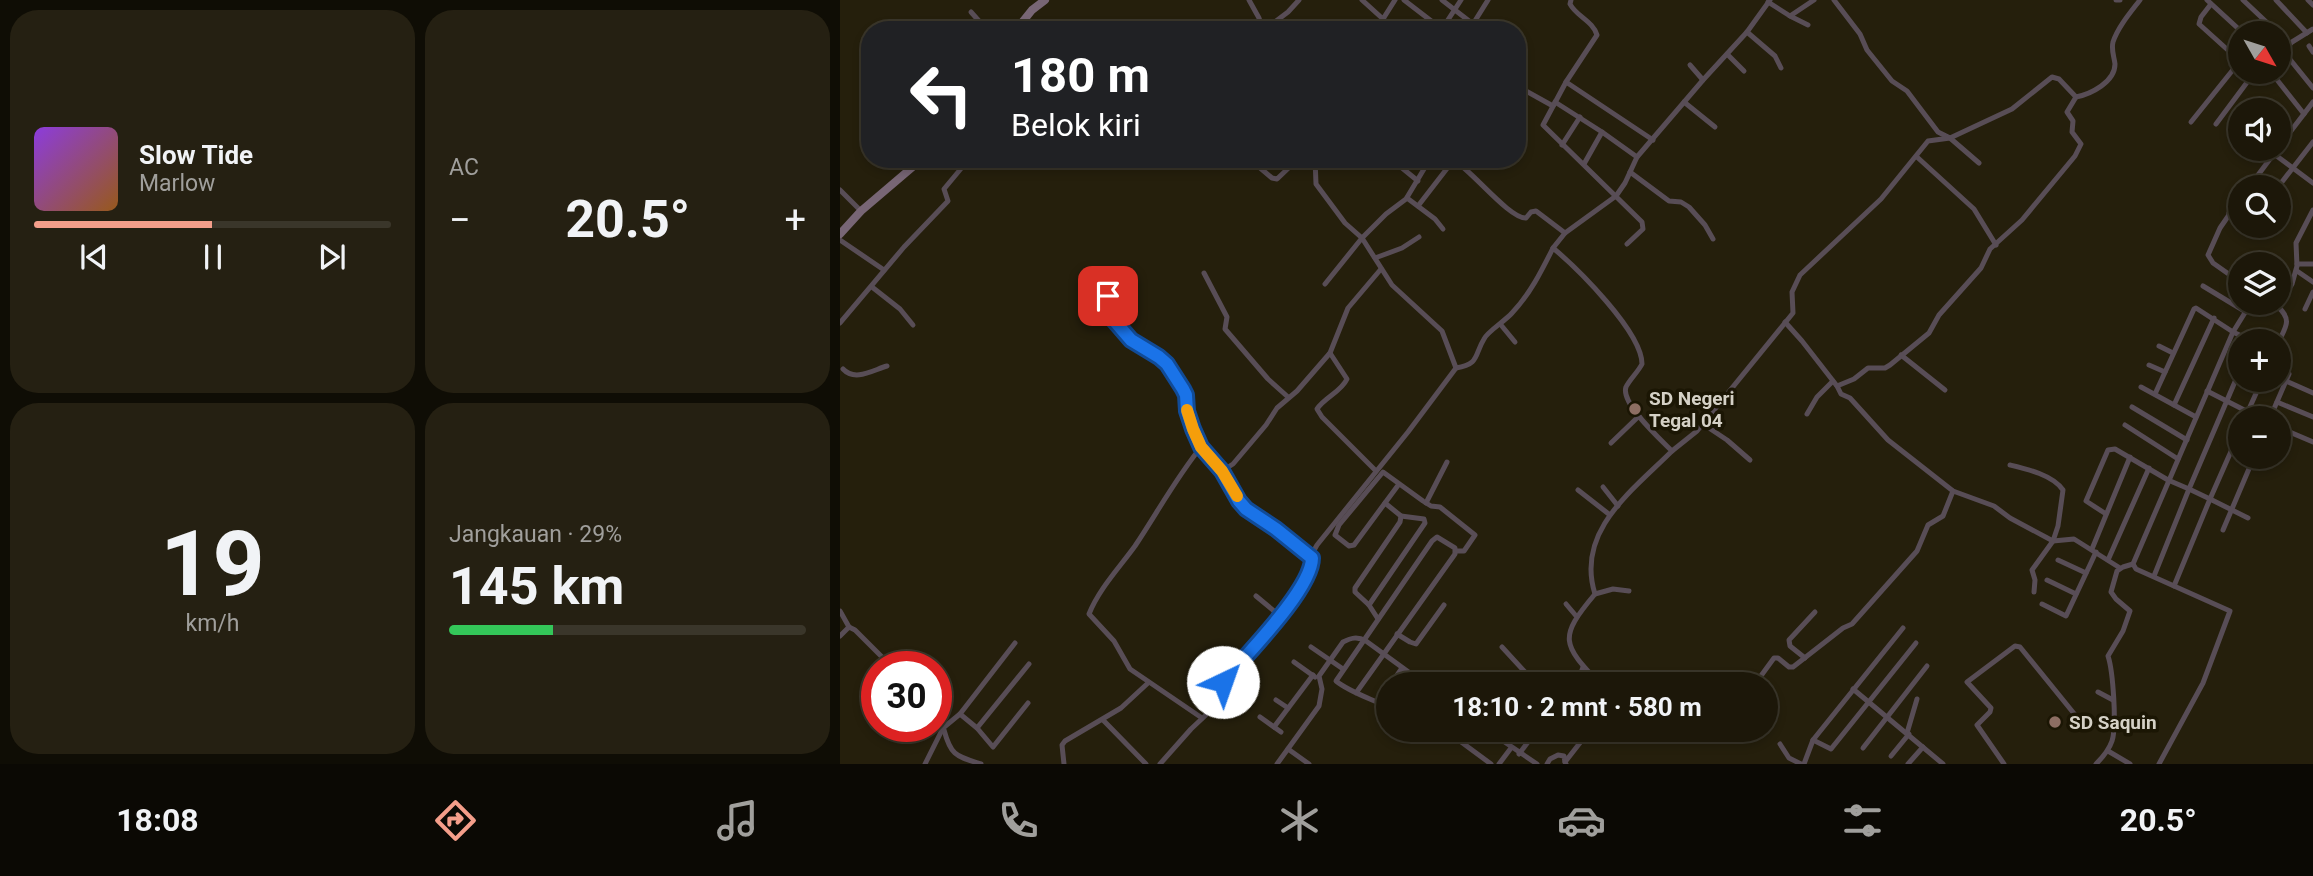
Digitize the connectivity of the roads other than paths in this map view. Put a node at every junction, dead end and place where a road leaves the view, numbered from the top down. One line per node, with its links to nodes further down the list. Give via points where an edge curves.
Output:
1 (1045, 0): 26 (street)
2 (1249, 0): 27 (street)
3 (1299, 0): 28 (street)
4 (1362, 0): 24 (street)
5 (1395, 0): 24 (street)
6 (1404, 0): 29 (street)
7 (1442, 0): 21 (street)
8 (1461, 0): 21 (street)
9 (1488, 0): 32 (street)
10 (1571, 0): 47 (street, via 1572,9 1597,35)
11 (1814, 0): 23 (street)
12 (1834, 0): 63 (street, via 1892,81 1907,92 1938,132)
13 (2129, 0): 19 (street)
14 (2243, 0): 34 (street)
15 (2276, 0): 36 (street)
16 (2308, 0): 20 (street)
17 (1769, 1): 23 (street); 37 (street)
18 (2209, 2): 33 (street); 39 (street, via 2199,24)
19 (2138, 3): 52 (street, via 2113,43 2113,73 2093,92)
20 (2313, 5)
21 (1455, 10): 30 (street); 31 (street)
22 (971, 12): 25 (street)
23 (1790, 16): 35 (street)
24 (1383, 19)
25 (979, 21)
26 (1023, 21)
27 (1260, 21)
28 (1276, 21)
29 (1432, 21)
30 (1447, 21)
31 (1469, 21)
32 (1475, 21)
33 (2230, 21)
34 (2265, 21)
35 (1808, 25)
36 (2310, 31): 38 (street)
37 (1747, 32): 40 (street); 43 (street)
38 (2291, 44)
39 (2228, 50)
40 (1727, 54): 44 (street); 46 (street)
41 (2291, 61): 50 (street)
42 (1690, 65): 46 (street)
43 (1782, 68)
44 (1744, 71)
45 (2228, 76): 58 (street)
46 (1703, 80): 53 (street)
47 (1566, 82): 55 (street); 64 (street)
48 (2246, 84): 59 (street)
49 (2280, 84): 56 (street)
50 (2313, 88)
51 (1526, 90): 55 (street)
52 (2076, 97): 63 (street, via 2052,77 2012,109); 103 (street, via 2067,112 2081,144 2075,156)
53 (1684, 102): 60 (street); 64 (street)
54 (2313, 102): 56 (street)
55 (1554, 104): 57 (street); 66 (street, via 1543,125)
56 (2304, 114): 61 (street)
57 (1580, 117): 62 (street); 66 (street)
58 (2191, 122)
59 (2216, 124)
60 (1715, 127)
61 (2291, 131)
62 (1602, 132): 67 (street); 72 (street)
63 (1950, 138): 68 (street, via 1930,140); 71 (street)
64 (1653, 140): 67 (street)
65 (2313, 142): 82 (street)
66 (1562, 145): 72 (street)
67 (1637, 157): 83 (street)
68 (1917, 157): 103 (street, via 1966,200); 123 (street, via 1863,218 1800,275 1792,292 1795,310)
69 (2269, 161): 84 (street)
70 (2287, 161): 82 (street)
71 (1979, 163)
72 (1584, 164): 89 (street)
73 (911, 168): 93 (street)
74 (962, 168): 109 (street, via 944,189 948,201)
75 (1260, 168): 76 (street, via 1277,179)
76 (1289, 168)
77 (1315, 168): 99 (street, via 1315,184)
78 (1402, 168): 86 (street)
79 (1424, 168): 86 (street)
80 (1447, 168): 91 (street)
81 (1464, 168): 96 (street, via 1519,218 1536,211)
82 (2293, 168): 85 (street); 87 (street)
83 (1630, 172): 89 (street); 100 (street, via 1669,201 1689,207)
84 (2258, 175)
85 (2287, 175)
86 (1418, 181): 90 (street)
87 (2312, 181)
88 (840, 190): 93 (street)
89 (1616, 196): 96 (street); 102 (street, via 1644,224)
90 (1407, 198): 91 (street); 99 (street)
91 (1418, 206): 95 (street)
92 (2313, 210): 106 (street, via 2296,243)
93 (861, 211): 97 (street)
94 (2228, 216): 112 (street, via 2208,256)
95 (1443, 229)
96 (1565, 233): 104 (street)
97 (840, 234)
98 (1419, 237): 105 (street)
99 (1362, 238): 105 (street); 114 (street)
100 (1713, 239)
101 (840, 240): 109 (street)
102 (1626, 244)
103 (1996, 245): 133 (street, via 1929,333)
104 (1553, 248): 126 (street, via 1531,290); 156 (street, via 1615,312 1642,356 1625,391)
105 (1376, 258): 108 (street)
106 (2297, 264): 107 (street); 110 (street)
107 (2313, 264)
108 (1381, 269): 131 (street, via 1348,308); 137 (street, via 1402,297 1442,331)
109 (884, 270): 117 (street)
110 (2297, 271): 113 (street); 116 (street)
111 (1204, 273): 148 (street, via 1227,317 1225,329)
112 (2228, 274)
113 (2313, 282)
114 (1325, 284)
115 (2203, 286): 120 (street)
116 (2291, 286)
117 (872, 287): 124 (street); 125 (street)
118 (2313, 292): 121 (street)
119 (1110, 294): 165 (street, via 1105,301 1112,318 1131,340 1167,364 1183,389)
120 (2228, 301)
121 (2305, 309)
122 (2214, 318): 127 (street); 132 (street, via 2194,309); 151 (street)
123 (1785, 322): 140 (street); 159 (street)
124 (840, 323)
125 (913, 325)
126 (1501, 325): 128 (street); 137 (street, via 1484,338 1475,359)
127 (2229, 329)
128 (1515, 342)
129 (2228, 343): 143 (street)
130 (2159, 345): 132 (street)
131 (1330, 353): 148 (street); 175 (street, via 1347,379 1317,409)
132 (2174, 353): 138 (street)
133 (1901, 355): 140 (street, via 1885,368 1871,366 1854,379); 142 (street)
134 (2149, 365): 138 (street)
135 (887, 366): 136 (street, via 856,376)
136 (841, 368)
137 (1456, 368): 175 (street)
138 (2165, 372): 147 (street)
139 (2291, 383): 146 (street)
140 (1835, 384): 155 (street, via 1817,397); 182 (street, via 1888,440)
141 (2141, 387): 147 (street)
142 (1945, 390)
143 (2207, 391): 149 (street); 157 (street)
144 (2231, 392): 149 (street)
145 (2281, 392): 150 (street)
146 (2313, 393)
147 (2155, 394): 151 (street)
148 (1288, 397): 176 (street, via 1233,464)
149 (2227, 401): 152 (street); 180 (street)
150 (2277, 402): 153 (street); 158 (street)
151 (2174, 405): 157 (street)
152 (2234, 406)
153 (2275, 406)
154 (2132, 407): 162 (street)
155 (1807, 414)
156 (1639, 416): 164 (street); 166 (street)
157 (2196, 417): 162 (street)
158 (2313, 417)
159 (1703, 424): 166 (street); 170 (street)
160 (2125, 425): 169 (street)
161 (2291, 433): 163 (street)
162 (2187, 440): 169 (street)
163 (2313, 442)
164 (1611, 443)
165 (1201, 447): 176 (street); 245 (street, via 1089,614 1114,641 1130,669)
166 (1672, 451): 186 (street)
167 (2130, 457): 173 (street); 189 (street); 189 (street, via 2108,450 2086,501)
168 (2228, 458): 183 (street)
169 (2178, 459): 177 (street)
170 (1750, 460)
171 (1447, 462): 185 (street)
172 (2010, 465): 193 (street, via 2037,473 2063,490)
173 (2149, 468): 177 (street); 198 (street)
174 (2249, 469): 187 (street)
175 (1376, 470): 196 (street, via 1317,545)
176 (1222, 471): 196 (street, via 1246,509)
177 (2168, 480): 180 (street); 199 (street)
178 (1399, 484): 184 (street); 184 (street, via 1381,472 1335,535 1354,545); 185 (street)
179 (1603, 487): 186 (street)
180 (2189, 489): 183 (street); 202 (street)
181 (1578, 491): 188 (street)
182 (1953, 491): 193 (street, via 1994,506); 230 (street, via 1943,516 1928,525 1917,551 1852,624)
183 (2210, 499): 187 (street); 204 (street)
184 (1385, 503): 190 (street)
185 (1426, 503): 194 (street, via 1440,507 1475,535 1464,551)
186 (1618, 506): 188 (street)
187 (2231, 509): 191 (street); 192 (street)
188 (1610, 514): 207 (street, via 1592,557)
189 (2106, 514): 195 (street)
190 (1401, 516): 212 (street, via 1354,588); 212 (street, via 1424,519 1425,523)
191 (2248, 517)
192 (2223, 530)
193 (2053, 541): 195 (street, via 2070,538); 206 (street, via 2032,569)
194 (1456, 551): 218 (street, via 1437,537 1432,541); 221 (street)
195 (2094, 551): 198 (street); 201 (street)
196 (1312, 558): 216 (street, via 1312,568 1297,596)
197 (2058, 560): 201 (street)
198 (2108, 560): 200 (street)
199 (2133, 564): 200 (street); 202 (street)
200 (2120, 568): 251 (street, via 2111,592 2130,611 2108,656)
201 (2086, 573): 208 (street)
202 (2154, 576): 204 (street)
203 (2047, 580): 208 (street)
204 (2174, 586): 300 (street, via 2230,611 2203,683)
205 (1629, 591): 207 (street)
206 (2034, 592)
207 (1595, 594): 217 (street)
208 (2076, 594): 211 (street, via 2066,616)
209 (1256, 596): 216 (street)
210 (1566, 604): 217 (street)
211 (2042, 604)
212 (1369, 605): 218 (street)
213 (1444, 605): 221 (street, via 1416,643)
214 (840, 611): 219 (street)
215 (1815, 612): 230 (street, via 1789,640)
216 (1280, 616): 259 (street, via 1223,682)
217 (1577, 617): 235 (street, via 1569,642)
218 (1378, 619): 223 (street)
219 (849, 627): 222 (street); 228 (street)
220 (1903, 628): 246 (street)
221 (1396, 634): 229 (street)
222 (840, 636)
223 (1363, 640): 229 (street); 231 (street, via 1343,642); 237 (street)
224 (1015, 643): 256 (street)
225 (1916, 643): 254 (street)
226 (1311, 647): 231 (street)
227 (1502, 647): 240 (street)
228 (877, 651)
229 (1382, 653): 236 (street); 248 (street)
230 (1805, 658): 243 (street, via 1791,667 1774,658)
231 (1330, 661): 237 (street); 244 (street)
232 (1294, 662): 244 (street)
233 (1029, 664): 264 (street)
234 (1927, 666): 258 (street)
235 (1583, 667): 241 (street); 242 (street)
236 (1402, 668): 238 (street); 239 (street)
237 (1343, 669): 248 (street, via 1336,683)
238 (1399, 672)
239 (1407, 672)
240 (1525, 672)
241 (1581, 672)
242 (1588, 672)
243 (1764, 672)
244 (1315, 677): 255 (street); 278 (street, via 1322,689 1319,706)
245 (1148, 683): 259 (street); 261 (street)
246 (1853, 688): 254 (street); 267 (street)
247 (2098, 692): 251 (street)
248 (1356, 693): 253 (street)
249 (1917, 699): 266 (street)
250 (1276, 700): 255 (street)
251 (2113, 700): 262 (street)
252 (1028, 702): 264 (street, via 993,747)
253 (1376, 702)
254 (1870, 702): 258 (street); 267 (street, via 1831,749)
255 (1288, 708): 263 (street)
256 (960, 713): 260 (street); 264 (street)
257 (1260, 717): 263 (street)
258 (1889, 717): 266 (street); 277 (street)
259 (1202, 718): 288 (street)
260 (952, 720)
261 (1103, 720): 286 (street, via 1063,742); 287 (street)
262 (2114, 722): 279 (street); 297 (street, via 2091,725 2076,716 2020,646 2015,646 1966,682 1991,708 1977,725)
263 (1274, 727): 265 (street)
264 (977, 728)
265 (1281, 732)
266 (1908, 733): 275 (street); 281 (street)
267 (1813, 740): 294 (street)
268 (936, 742): 284 (street)
269 (947, 742): 285 (street, via 953,753)
270 (1461, 742): 291 (street)
271 (1503, 742): 276 (street)
272 (1528, 742): 280 (street)
273 (1581, 742): 283 (street)
274 (1780, 744): 294 (street, via 1788,758)
275 (1923, 747): 295 (street); 296 (street)
276 (1511, 748): 280 (street); 292 (street)
277 (1863, 748)
278 (1289, 749): 289 (street); 290 (street)
279 (2108, 751): 298 (street); 299 (street)
280 (1519, 754): 282 (street)
281 (1891, 756)
282 (1533, 763)
283 (1566, 763): 293 (street, via 1564,756 1558,755)
284 (925, 764)
285 (981, 764)
286 (1065, 764)
287 (1146, 764)
288 (1160, 764)
289 (1277, 764)
290 (1309, 764)
291 (1491, 764)
292 (1499, 764)
293 (1547, 764)
294 (1803, 764)
295 (1908, 764)
296 (1942, 764)
297 (2002, 764)
298 (2096, 764)
299 (2130, 764)
300 (2159, 764)

